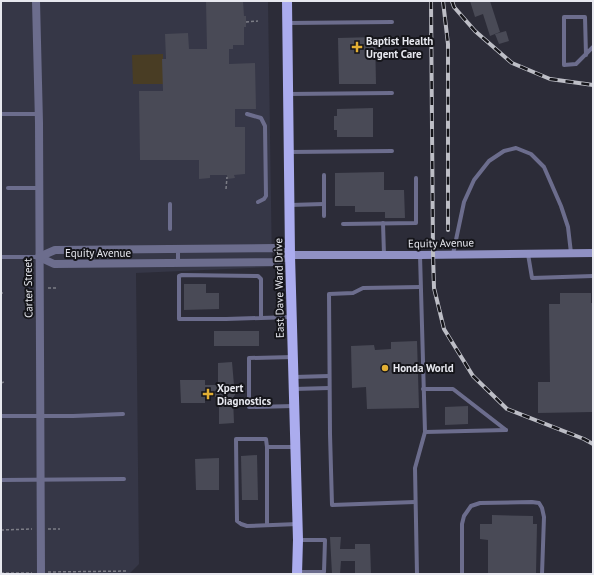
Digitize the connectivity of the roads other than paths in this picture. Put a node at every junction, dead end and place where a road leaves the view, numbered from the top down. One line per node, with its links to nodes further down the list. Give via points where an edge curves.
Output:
1 (36, 1): 10 (street, Carter Street)
2 (287, 1): 4 (main road, East Dave Ward Drive)
3 (392, 22): 4 (lane)
4 (287, 23): 8 (main road, East Dave Ward Drive)
5 (593, 47): 6 (lane)
6 (586, 55): 6 (lane, via 576,64 564,65 564,17 585,16)
7 (392, 93): 8 (lane)
8 (288, 94): 13 (main road, East Dave Ward Drive)
9 (1, 114): 10 (lane)
10 (38, 114): 17 (street, Carter Street)
11 (247, 114): 18 (lane, via 261,118 265,126 266,196)
12 (392, 151): 13 (lane)
13 (289, 152): 21 (main road, East Dave Ward Drive)
14 (324, 175): 20 (lane)
15 (416, 178): 23 (lane, via 416,223)
16 (8, 188): 17 (lane)
17 (38, 188): 36 (street, Carter Street)
18 (258, 202)
19 (170, 204): 25 (lane)
20 (324, 204): 21 (lane); 22 (lane)
21 (289, 205): 31 (main road, East Dave Ward Drive)
22 (324, 216)
23 (383, 223): 24 (lane); 33 (lane)
24 (343, 224)
25 (170, 228)
26 (178, 249): 27 (street, Equity Avenue); 31 (street, Equity Avenue, via 275,248); 37 (lane)
27 (75, 250): 36 (street, Equity Avenue, via 55,250); 38 (lane)
28 (528, 253): 29 (street, Equity Avenue); 32 (street, Equity Avenue); 39 (lane, via 532,278)
29 (571, 253): 30 (street, Equity Avenue); 32 (lane, via 568,227 544,167 531,154 516,148 489,161 474,180 464,202)
30 (593, 253)
31 (290, 254): 33 (street, Equity Avenue); 37 (street, Equity Avenue, via 276,262); 41 (main road, East Dave Ward Drive)
32 (453, 254): 34 (street, Equity Avenue)
33 (384, 255): 34 (street, Equity Avenue)
34 (420, 255): 40 (lane)
35 (1, 257): 36 (lane)
36 (39, 257): 38 (street, Equity Avenue, via 54,264); 52 (street, Carter Street)
37 (178, 263): 38 (street, Equity Avenue)
38 (75, 264)
39 (593, 276)
40 (420, 287): 44 (lane, via 363,288 353,293 329,294); 48 (lane)
41 (292, 317): 42 (lane); 43 (main road, East Dave Ward Drive)
42 (261, 318): 42 (lane, via 179,319 179,276 258,276 261,279)
43 (293, 358): 45 (main road, East Dave Ward Drive); 49 (lane, via 249,358 249,407)
44 (329, 376): 45 (lane); 46 (lane)
45 (293, 377): 47 (main road, East Dave Ward Drive)
46 (329, 388): 47 (lane); 59 (lane, via 332,505)
47 (294, 389): 49 (main road, East Dave Ward Drive)
48 (423, 389): 53 (lane); 53 (lane, via 453,389 506,430)
49 (294, 406): 55 (main road, East Dave Ward Drive)
50 (123, 414): 52 (lane)
51 (1, 416): 52 (lane)
52 (40, 416): 58 (street, Carter Street)
53 (425, 432): 59 (lane, via 415,468)
54 (266, 447): 55 (lane); 61 (lane); 61 (lane, via 266,439 236,439 237,521 247,526)
55 (295, 447): 60 (main road, East Dave Ward Drive)
56 (124, 479): 58 (lane)
57 (1, 480): 58 (lane)
58 (41, 480): 63 (street, Carter Street)
59 (416, 502): 66 (lane)
60 (298, 524): 61 (lane); 62 (main road, East Dave Ward Drive)
61 (267, 525)
62 (298, 540): 64 (main road, East Dave Ward Drive); 65 (lane, via 324,540)
63 (41, 573)
64 (297, 573): 65 (lane)
65 (325, 573)
66 (417, 574)
67 (462, 574): 68 (lane, via 462,524 471,506 480,503 532,502 538,503 544,517)
68 (542, 574)

